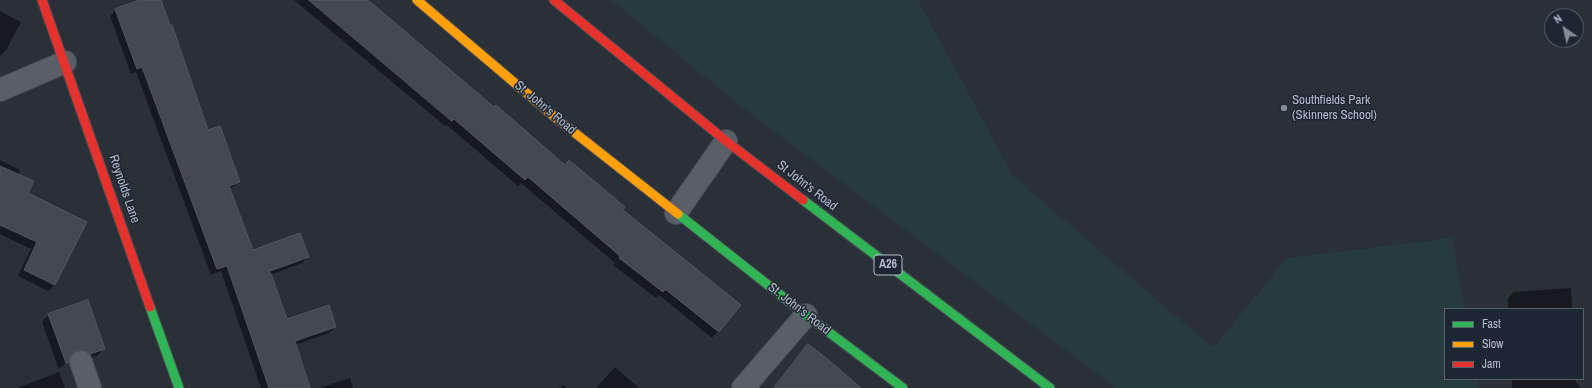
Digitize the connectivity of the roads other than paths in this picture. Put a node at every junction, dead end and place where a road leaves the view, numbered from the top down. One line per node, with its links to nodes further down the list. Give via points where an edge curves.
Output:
1 (42, 0): 4 (main road, Reynolds Lane)
2 (417, 0): 7 (main road, St. John's Road, via 556,118)
3 (554, 0): 6 (main road, St John's Road / A26)
4 (65, 62): 5 (street); 11 (main road, Reynolds Lane)
5 (0, 90)
6 (726, 141): 7 (street); 14 (main road, St John's Road / A26)
7 (676, 213): 8 (main road, St. John's Road)
8 (806, 315): 12 (street); 13 (main road, St. John's Road)
9 (81, 362): 10 (street)
10 (90, 388)
11 (179, 388)
12 (743, 388)
13 (903, 388)
14 (1050, 388)

